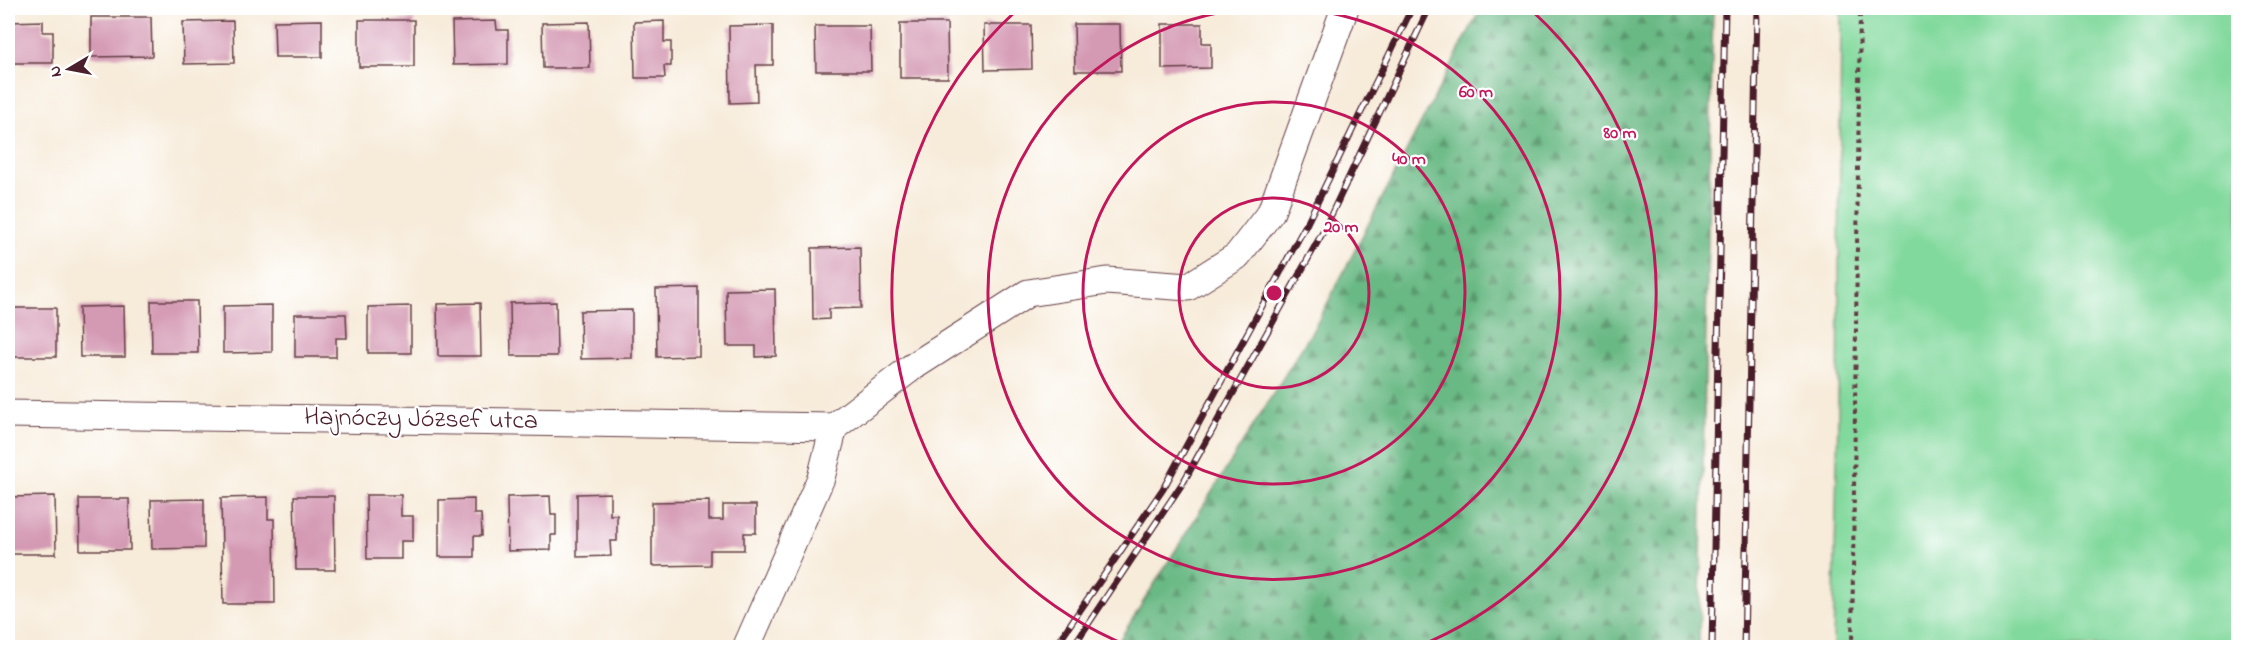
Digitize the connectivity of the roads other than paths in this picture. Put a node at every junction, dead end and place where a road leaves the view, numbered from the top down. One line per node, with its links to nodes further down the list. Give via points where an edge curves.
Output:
1 (1345, 8): 3 (street, via 1271,212 1237,256 1188,287 1107,281 1028,293 910,368)
2 (8, 414): 3 (street, Hajnóczy József utca)
3 (834, 427): 4 (street, via 821,478)
4 (746, 648)

